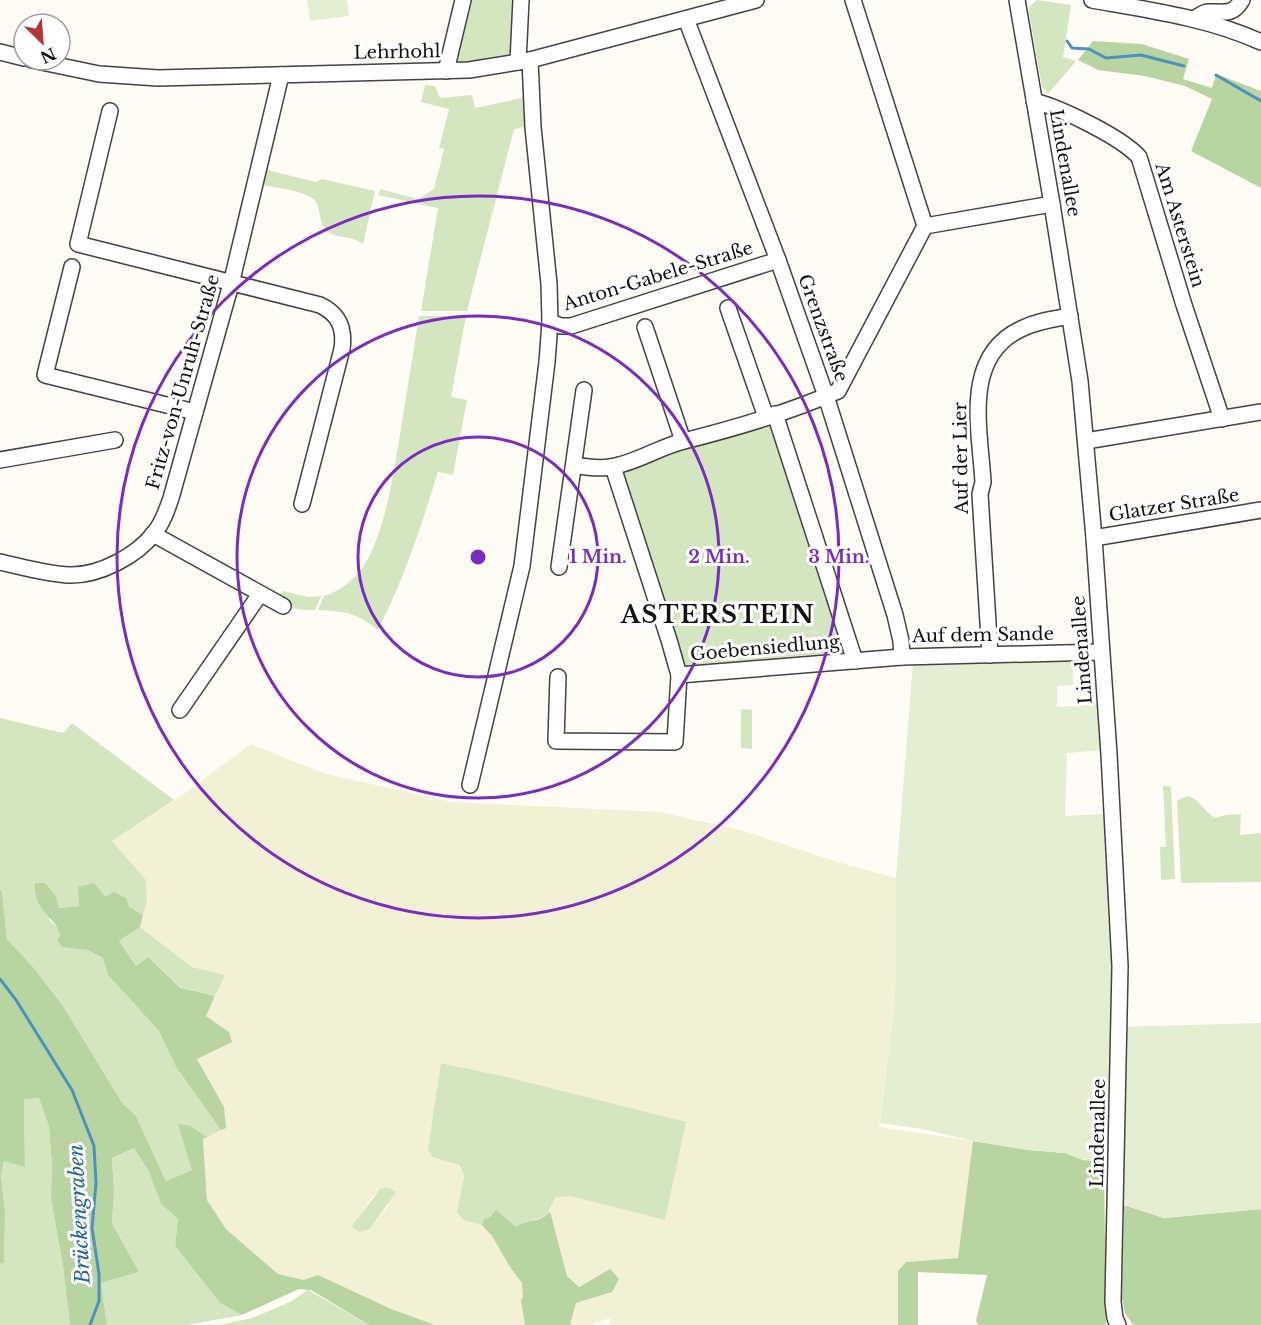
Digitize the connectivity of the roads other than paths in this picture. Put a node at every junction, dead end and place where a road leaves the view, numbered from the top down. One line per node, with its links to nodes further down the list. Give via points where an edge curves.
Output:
1 (463, 0): 13 (street)
2 (521, 0): 11 (street)
3 (756, 0): 8 (street, Lehrhohl)
4 (853, 0): 18 (street)
5 (1017, 0): 15 (street, Lindenallee)
6 (1092, 0): 9 (street)
7 (1242, 0): 9 (street, via 1235,9 1204,12)
8 (686, 19): 11 (street, Lehrhohl); 19 (street, Grenzstraße)
9 (1193, 19): 10 (street)
10 (1261, 42)
11 (524, 61): 13 (street, Lehrhohl); 24 (street)
12 (72, 69): 14 (street, Lehrhohl, via 158,78)
13 (446, 71): 14 (street, Lehrhohl)
14 (281, 75): 21 (street, Fritz-von-Unruh-Straße)
15 (1034, 101): 17 (street, Lindenallee); 31 (street, Am Asterstein, via 1051,105 1123,143 1139,158)
16 (110, 111): 21 (street, via 78,244)
17 (1052, 204): 18 (street); 23 (street, Lindenallee)
18 (925, 226): 27 (street, via 838,391)
19 (778, 260): 24 (street, Anton-Gabele-Straße, via 571,326); 27 (street, Grenzstraße)
20 (72, 267): 28 (street, via 45,375)
21 (231, 284): 28 (street, Fritz-von-Unruh-Straße); 38 (street, via 320,305 340,322 342,349)
22 (728, 308): 30 (street, Goebensiedlung)
23 (1070, 316): 34 (street, Lindenallee); 47 (street, Auf der Lier, via 1031,325 1009,336 991,354 982,374 978,394 983,482 980,494)
24 (550, 322): 53 (street, via 523,557)
25 (645, 327): 33 (street)
26 (584, 390): 36 (street)
27 (826, 396): 30 (street); 48 (street, Grenzstraße, via 895,615)
28 (195, 412): 40 (street, Fritz-von-Unruh-Straße, via 171,498)
29 (1261, 412): 31 (street)
30 (770, 415): 33 (street); 49 (street, Goebensiedlung)
31 (1222, 418): 34 (street)
32 (115, 440): 35 (street)
33 (683, 441): 37 (street)
34 (1086, 441): 41 (street, Lindenallee)
35 (0, 460)
36 (574, 465): 37 (street); 43 (street)
37 (613, 467): 50 (street, Goebensiedlung)
38 (302, 504)
39 (1261, 510): 41 (street, Glatzer Straße)
40 (153, 534): 42 (street, Fritz-von-Unruh-Straße, via 111,565 81,574); 44 (street)
41 (1094, 538): 46 (street, Lindenallee)
42 (0, 562)
43 (559, 567)
44 (260, 594): 45 (street); 52 (street)
45 (283, 606)
46 (1101, 652): 47 (street, Auf dem Sande); 54 (street, Lindenallee, via 1120,966 1113,1302)
47 (990, 655): 48 (street, Auf dem Sande)
48 (902, 657): 49 (street, Goebensiedlung)
49 (855, 661): 50 (street, Goebensiedlung)
50 (679, 675): 51 (street, Goebensiedlung, via 675,742 556,741)
51 (558, 677)
52 (180, 710)
53 (470, 785)
54 (1118, 1325)

